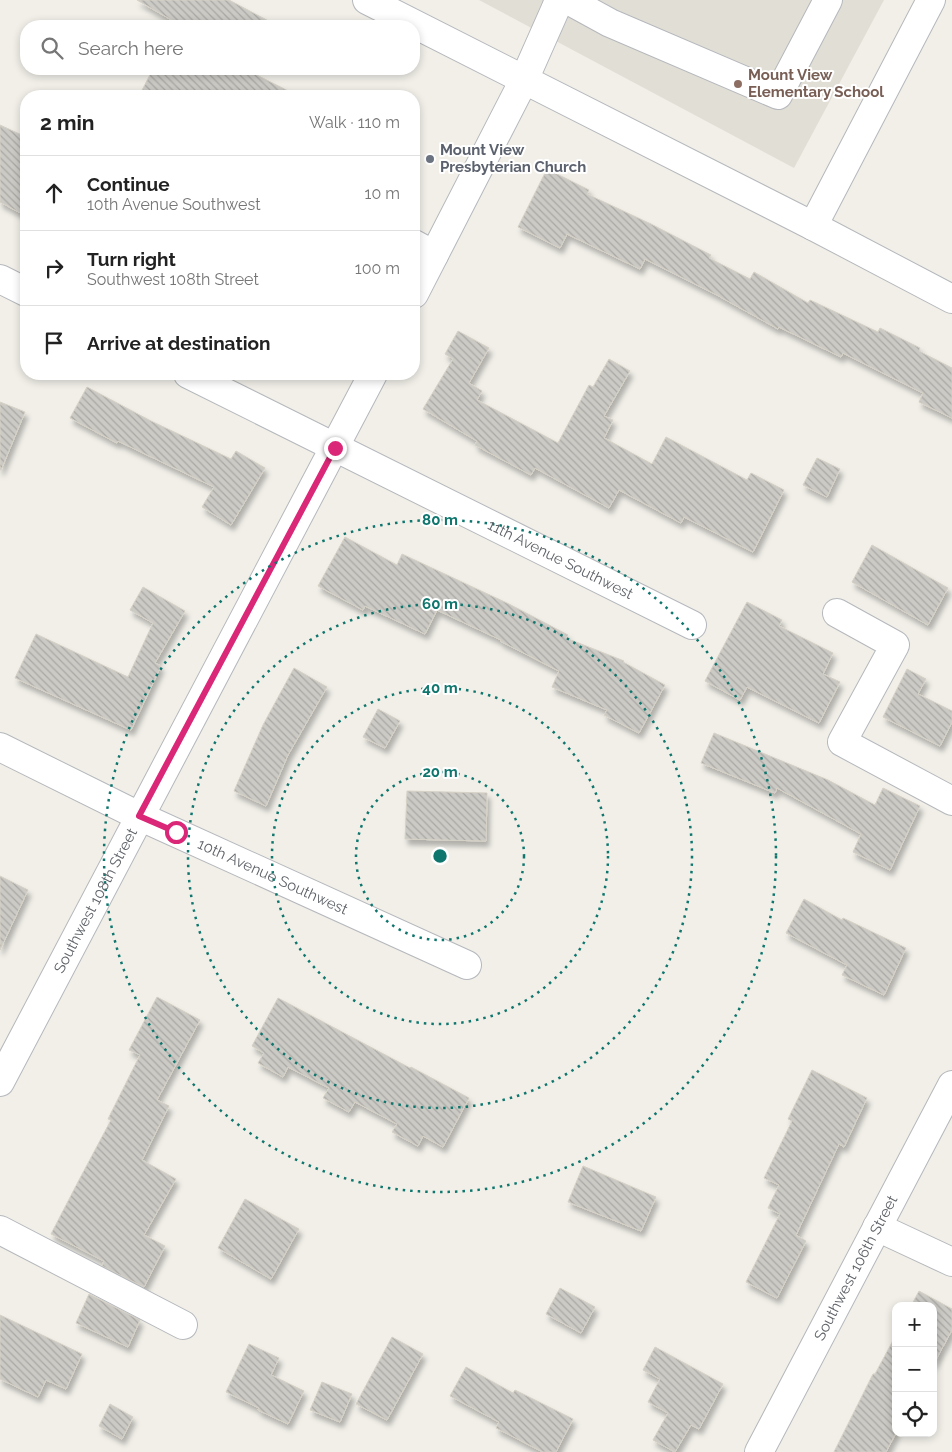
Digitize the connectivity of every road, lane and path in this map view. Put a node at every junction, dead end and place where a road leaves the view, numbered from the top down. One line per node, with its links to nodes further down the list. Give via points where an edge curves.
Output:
1 (367, 0): 5 (street)
2 (828, 0): 4 (street, via 778,94)
3 (931, 0): 8 (street)
4 (554, 3): 7 (street)
5 (406, 20)
6 (420, 27): 7 (street)
7 (524, 80): 8 (street); 9 (street)
8 (813, 226): 13 (street)
9 (424, 249): 10 (street)
10 (420, 267)
11 (0, 278): 12 (street)
12 (20, 289)
13 (952, 299)
14 (200, 380): 16 (street, 11th Avenue Southwest)
15 (370, 380): 16 (street, Southwest 108th Street)
16 (335, 448): 18 (street, 11th Avenue Southwest); 21 (street, Southwest 108th Street)
17 (837, 613): 20 (street, via 895,645 842,742)
18 (692, 625)
19 (0, 746): 21 (street, 10th Avenue Southwest)
20 (952, 801)
21 (139, 816): 22 (street, 10th Avenue Southwest); 23 (street, Southwest 108th Street)
22 (467, 965)
23 (0, 1082)
24 (952, 1085): 25 (street, Southwest 106th Street)
25 (877, 1227): 27 (street); 29 (street, Southwest 106th Street)
26 (0, 1230): 28 (street)
27 (952, 1262)
28 (184, 1325)
29 (759, 1452)

